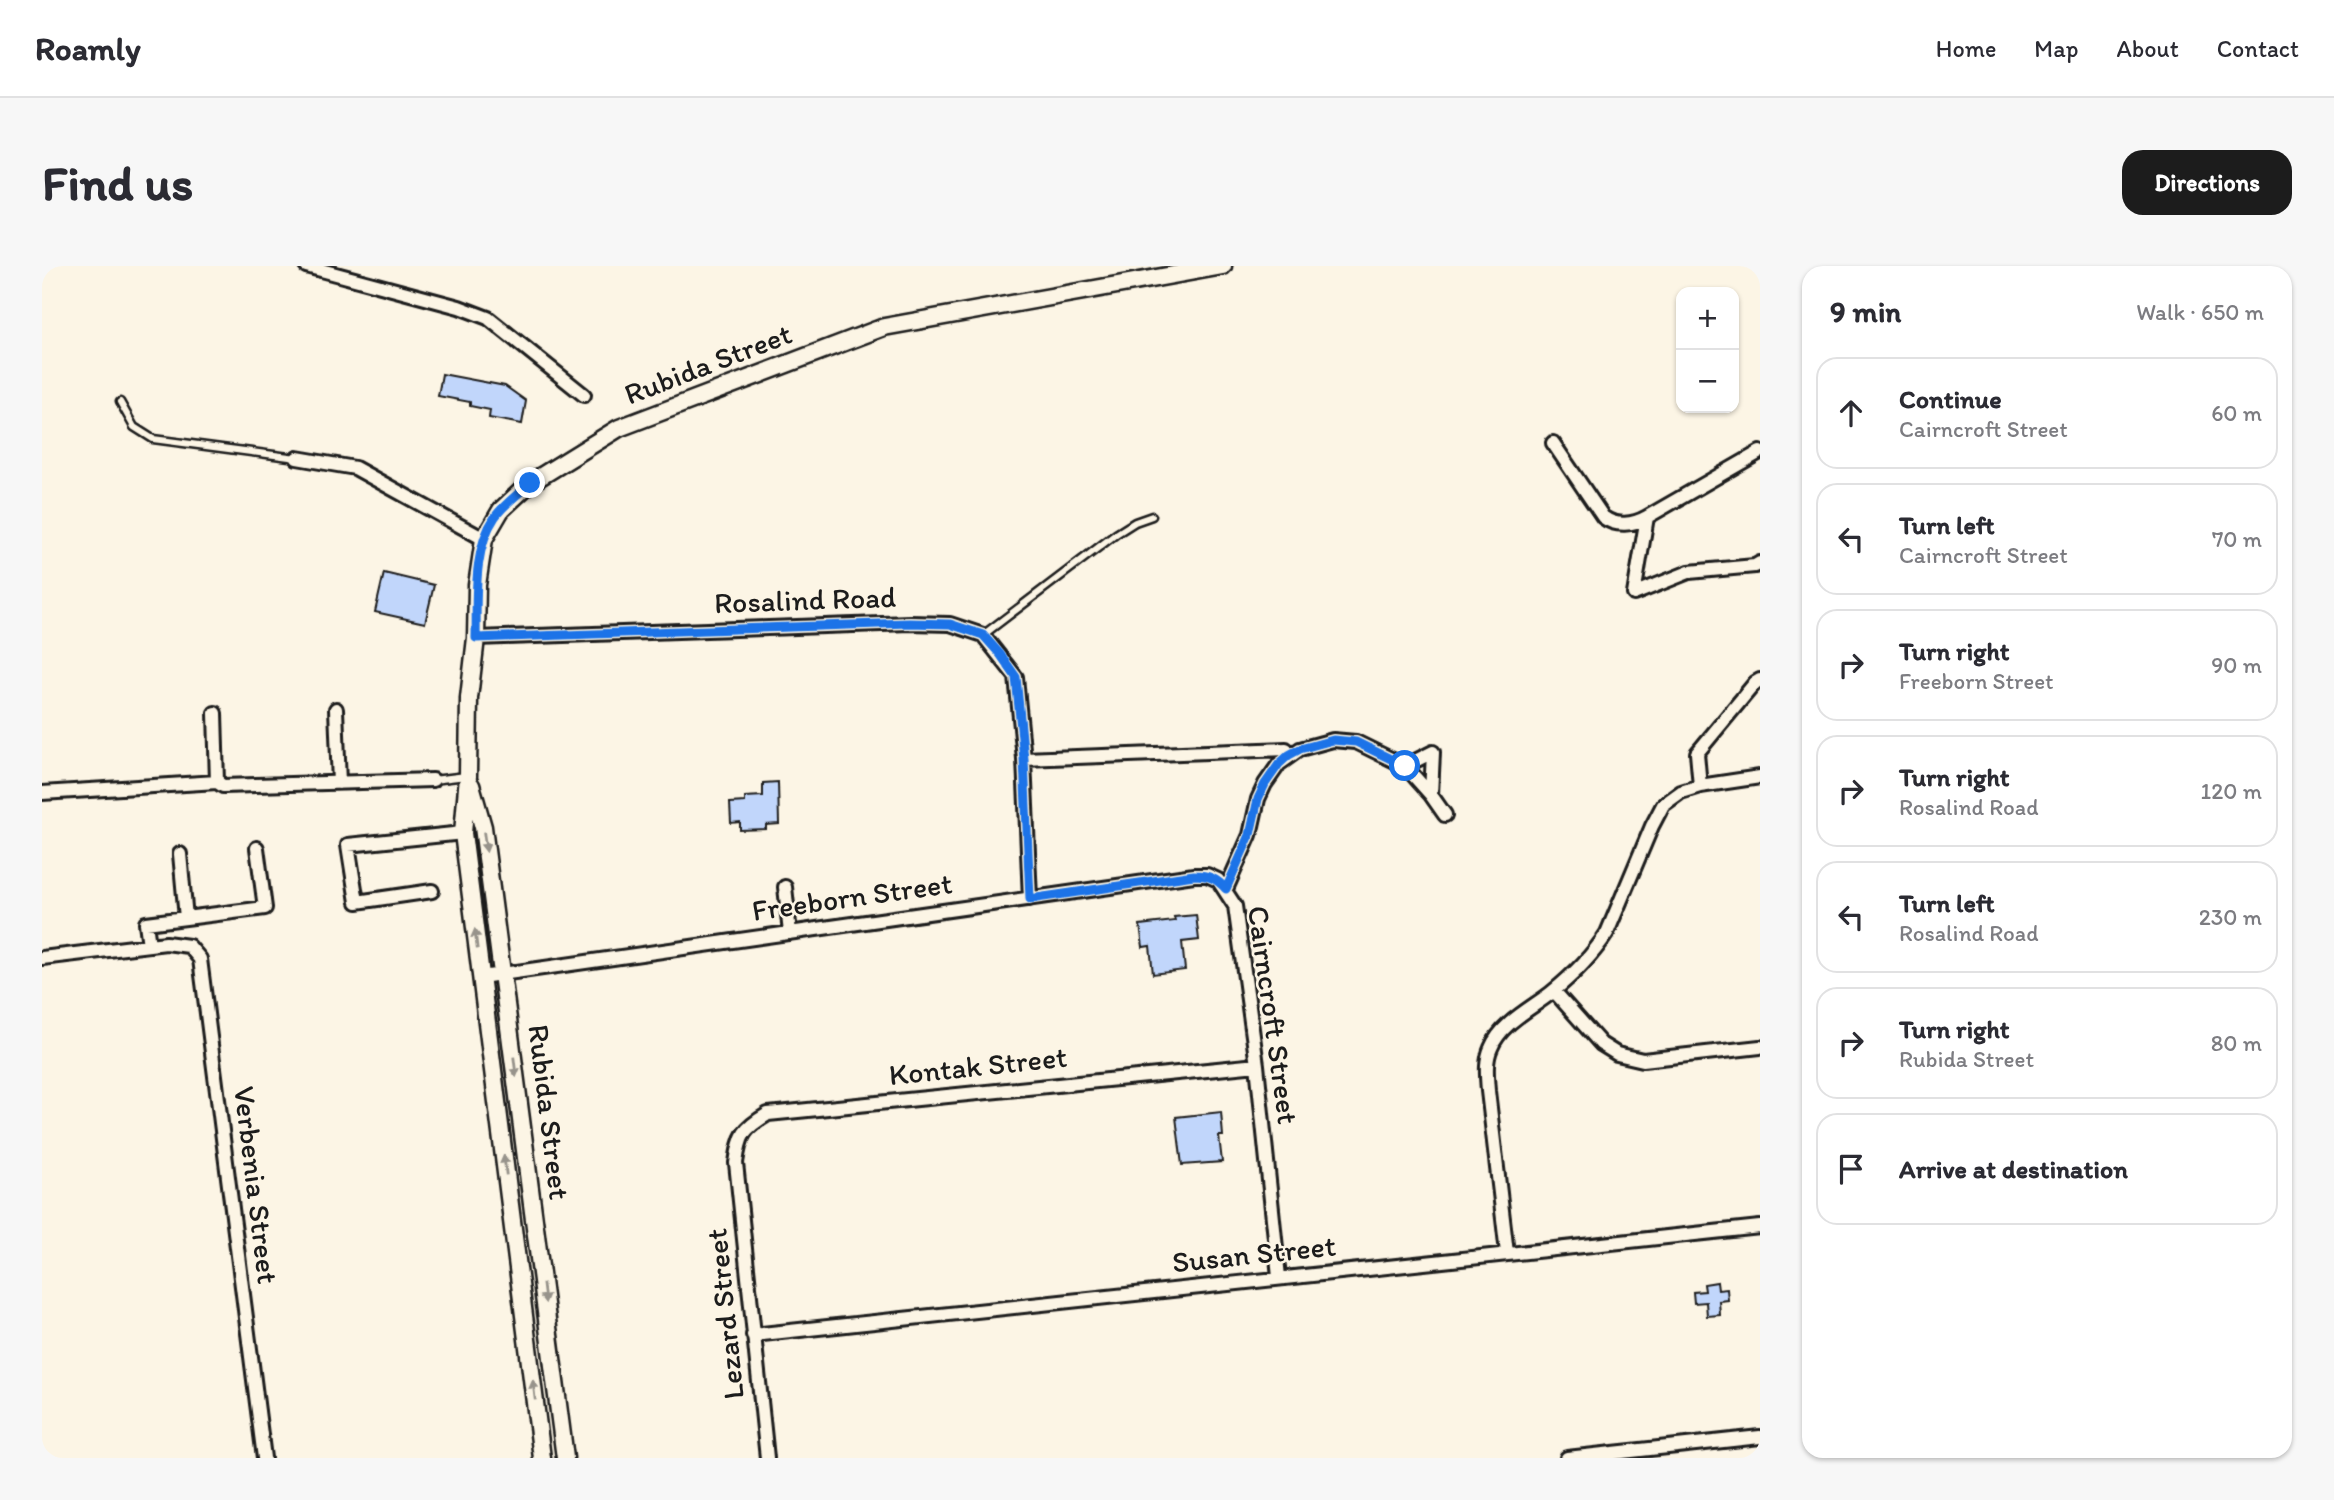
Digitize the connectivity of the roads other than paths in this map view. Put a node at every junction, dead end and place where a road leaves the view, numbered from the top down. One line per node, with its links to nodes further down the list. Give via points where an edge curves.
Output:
1 (306, 266): 3 (street, via 488,318)
2 (1223, 266): 10 (street, Rubida Street, via 884,327 618,428 530,483 501,510)
3 (584, 395)
4 (120, 402): 7 (lane, via 134,427 153,439)
5 (1553, 443): 9 (street, via 1603,517 1623,524)
6 (1760, 452): 9 (street)
7 (297, 458): 10 (street, via 355,468)
8 (1152, 516): 12 (lane, via 1116,534)
9 (1647, 517): 11 (street, via 1634,594 1689,572)
10 (484, 538): 13 (street, Rubida Street)
11 (1760, 563)
12 (983, 635): 13 (street, Rosalind Road, via 950,624 909,623); 18 (street, via 1016,677)
13 (476, 638): 20 (street, Rubida Street, via 469,698)
14 (1760, 680): 25 (street, via 1697,753)
15 (336, 709): 24 (street)
16 (215, 713): 23 (street)
17 (1286, 749): 18 (street)
18 (1024, 759): 35 (street)
19 (1405, 766): 27 (street, Cairncroft Street); 27 (street, via 1433,752); 33 (street, Cairncroft Street, via 1356,742 1333,740 1289,755 1265,784 1250,835)
20 (468, 776): 22 (lane); 29 (street, Rubida Street); 40 (street, Rubida Street, one-way to 40, via 483,827)
21 (1760, 777): 25 (street)
22 (433, 780): 24 (street)
23 (217, 782): 24 (street, via 231,787); 26 (street)
24 (339, 783)
25 (1700, 786): 42 (street, via 1663,805 1607,933)
26 (42, 793)
27 (1431, 795): 28 (street, Cairncroft Street)
28 (1445, 815)
29 (463, 833): 34 (street, via 348,845 357,902); 41 (street, Rubida Street, one-way to 29)
30 (257, 848): 36 (street, via 265,908)
31 (180, 855): 36 (street)
32 (785, 887): 37 (street)
33 (1226, 889): 35 (street, Freeborn Street, via 1207,875 1194,875); 44 (street, Cairncroft Street, via 1235,906)
34 (432, 891)
35 (1030, 899): 37 (street, Freeborn Street)
36 (186, 918): 38 (street, via 146,923)
37 (790, 933): 40 (street, Freeborn Street)
38 (149, 945): 39 (street); 51 (street, Verbenia Street, via 189,946 200,959)
39 (42, 958)
40 (503, 973): 41 (street, Freeborn Street); 53 (street, Rubida Street, one-way to 53)
41 (481, 977): 52 (street, Rubida Street, one-way to 41)
42 (1554, 991): 43 (street, via 1601,1044 1617,1054 1643,1060); 47 (street, via 1508,1026 1491,1046 1487,1066)
43 (1760, 1047)
44 (1257, 1065): 45 (street, Kontak Street, via 768,1114 741,1135); 48 (street, Cairncroft Street)
45 (736, 1164): 49 (street, Lezard Street)
46 (1760, 1227): 47 (street, Susan Street)
47 (1507, 1253): 48 (street, Susan Street)
48 (1279, 1277): 49 (street, Susan Street)
49 (753, 1335): 54 (street, Lezard Street)
50 (1760, 1437): 55 (street)
51 (264, 1458)
52 (542, 1458)
53 (565, 1458)
54 (767, 1458)
55 (1567, 1458)

